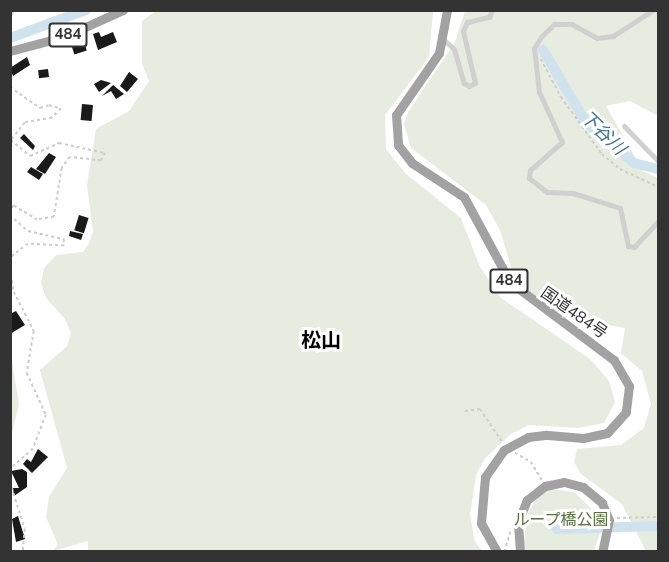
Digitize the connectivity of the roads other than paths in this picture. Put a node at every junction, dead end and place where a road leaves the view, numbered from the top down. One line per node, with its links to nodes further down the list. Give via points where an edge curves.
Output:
1 (123, 10): 6 (highway, 484, via 63,37)
2 (447, 10): 5 (highway, 国道484号 / 484)
3 (492, 10): 5 (street, via 489,16 467,22 463,31 475,83 464,83 454,49)
4 (653, 10): 9 (street, via 613,36 597,38 572,24 554,24 534,48 539,92 562,142 530,170 529,178 547,192 573,194 620,208 628,246 634,247)
5 (444, 40): 10 (highway, 国道484号 / 484, bridge, via 396,115 398,145 412,162 445,183 478,217 510,282 622,369 629,395 626,412 607,433 583,438 545,435 510,446 485,477 481,522)
6 (10, 51)
7 (624, 126): 8 (street)
8 (658, 161)
9 (658, 221)
10 (497, 552)
11 (520, 552): 12 (highway, via 518,522 527,500 545,486 564,482 595,494 608,512 609,532)
12 (602, 552)

